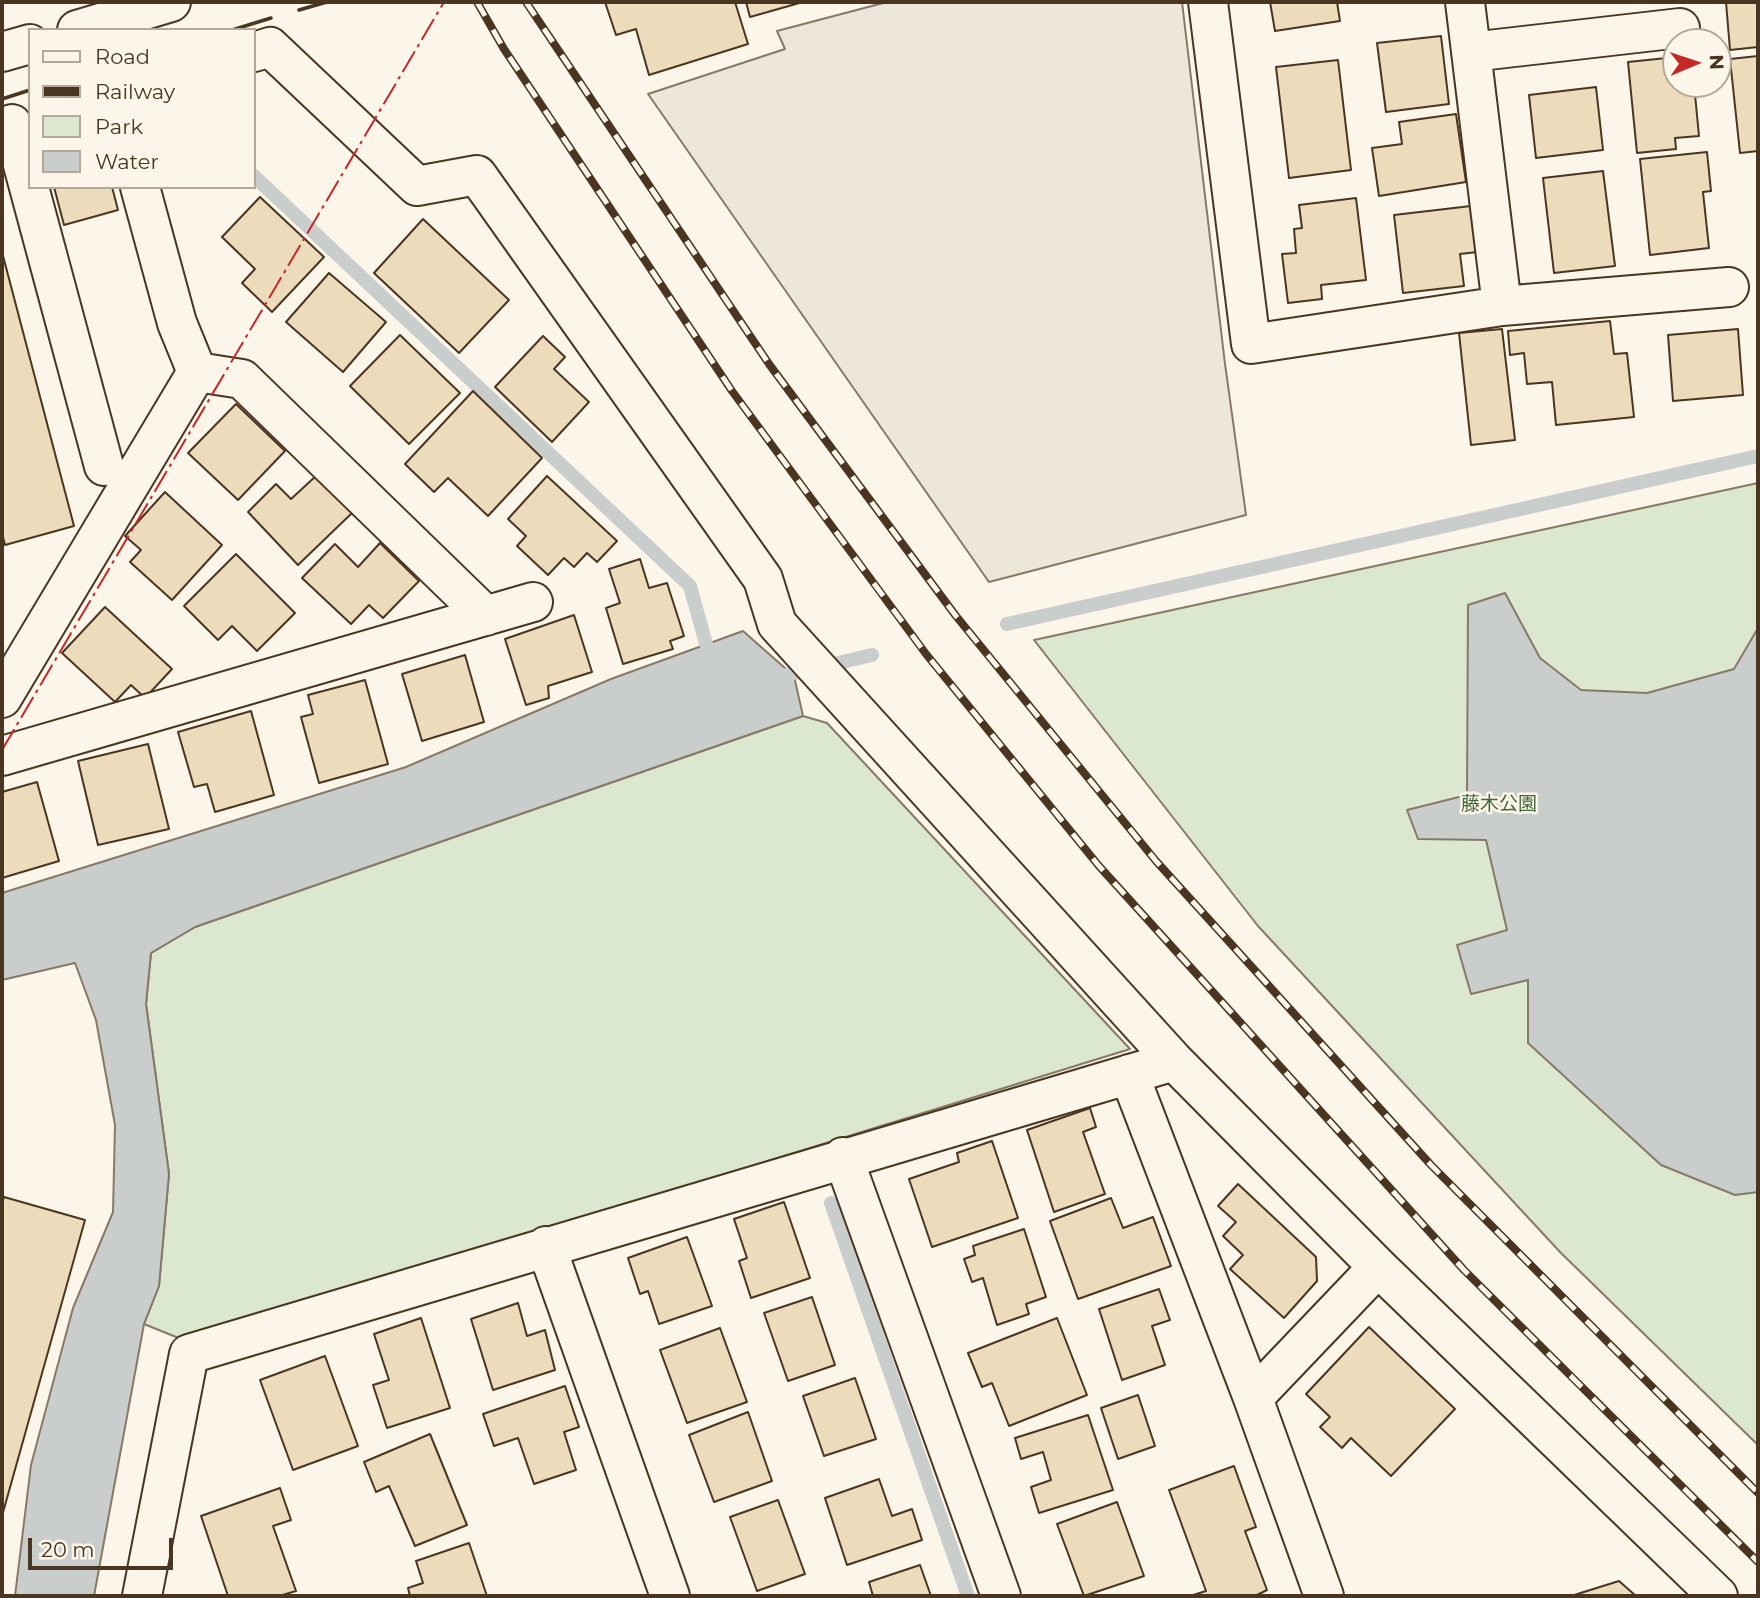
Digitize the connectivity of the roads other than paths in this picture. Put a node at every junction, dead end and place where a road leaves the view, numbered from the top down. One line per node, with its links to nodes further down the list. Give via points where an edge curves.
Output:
1 (171, 2): 4 (street)
2 (1208, 2): 15 (street, via 1251,344)
3 (1465, 2): 9 (street)
4 (84, 28)
5 (1662, 30): 9 (street)
6 (28, 45): 8 (street)
7 (256, 51): 22 (street, via 270,47 416,186 477,175 763,579 777,624)
8 (2, 52)
9 (1471, 52): 15 (street)
10 (14, 123): 11 (street)
11 (28, 176)
12 (31, 189): 17 (street)
13 (140, 189): 16 (street, via 177,323)
14 (1729, 287): 15 (street)
15 (1502, 306)
16 (197, 372): 19 (street, via 242,379); 20 (street)
17 (104, 466)
18 (533, 602): 19 (street)
19 (486, 616): 21 (street)
20 (2, 698)
21 (2, 756)
22 (1174, 1061): 23 (street); 26 (street)
23 (1129, 1074): 24 (street); 27 (street)
24 (843, 1157): 25 (street); 30 (street)
25 (546, 1246): 28 (street, via 189,1354); 29 (street)
26 (1378, 1267): 27 (street); 32 (street)
27 (1252, 1398): 31 (street)
28 (142, 1596)
29 (670, 1596)
30 (1001, 1596)
31 (1324, 1596)
32 (1718, 1596)

